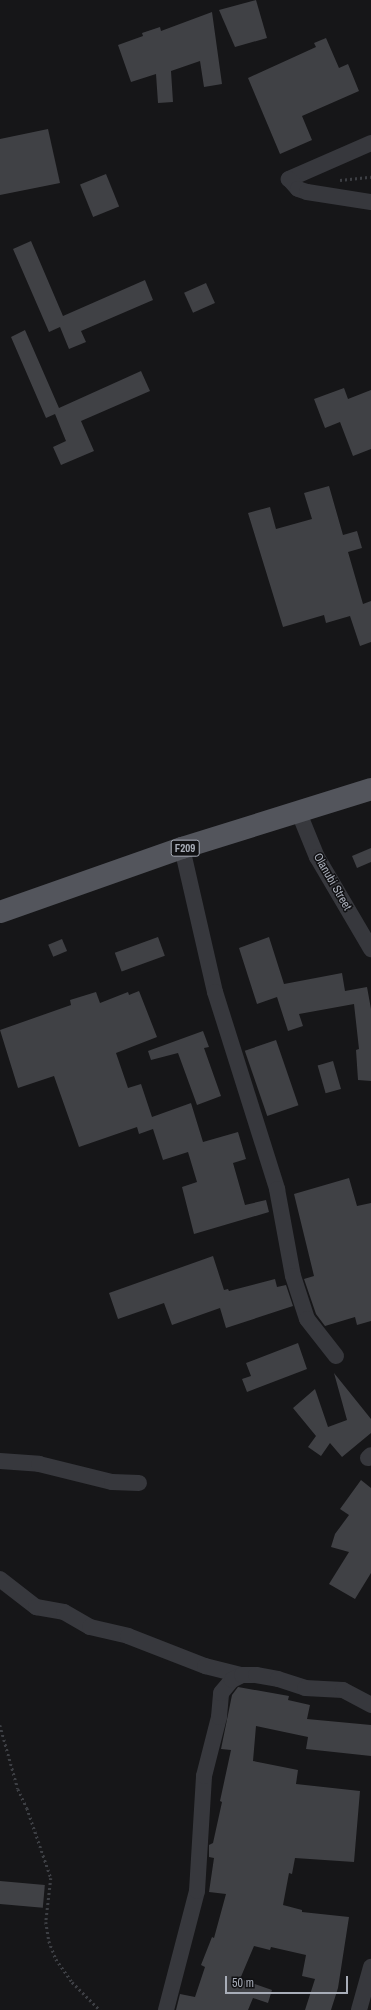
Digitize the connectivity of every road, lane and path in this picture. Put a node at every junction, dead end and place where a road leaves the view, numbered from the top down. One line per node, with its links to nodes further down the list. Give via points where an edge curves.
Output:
1 (370, 146): 2 (street, via 289,179 298,188 307,192)
2 (371, 202)
3 (371, 789): 4 (main road, F209)
4 (298, 813): 5 (main road, F209); 7 (street, Olanubi Street, via 317,857)
5 (182, 848): 6 (main road, F209); 8 (street, via 216,992 277,1189 293,1276 307,1319)
6 (0, 912)
7 (371, 949)
8 (336, 1356)
9 (0, 1461): 10 (street, via 39,1464 112,1482)
10 (139, 1483)
11 (0, 1579): 13 (street)
12 (0, 1596): 13 (street)
13 (28, 1600): 14 (street, via 36,1606 64,1612 90,1627 128,1636 205,1666)
14 (242, 1674): 15 (street, via 278,1679 305,1688 343,1690); 19 (street, via 232,1680 221,1693 219,1717 204,1776 197,1891)
15 (371, 1704)
16 (0, 1725): 18 (path, via 18,1789 51,1878 46,1922 49,1941 56,1959 72,1982)
17 (371, 1967): 20 (street)
18 (100, 2010)
19 (166, 2010)
20 (359, 2010)

